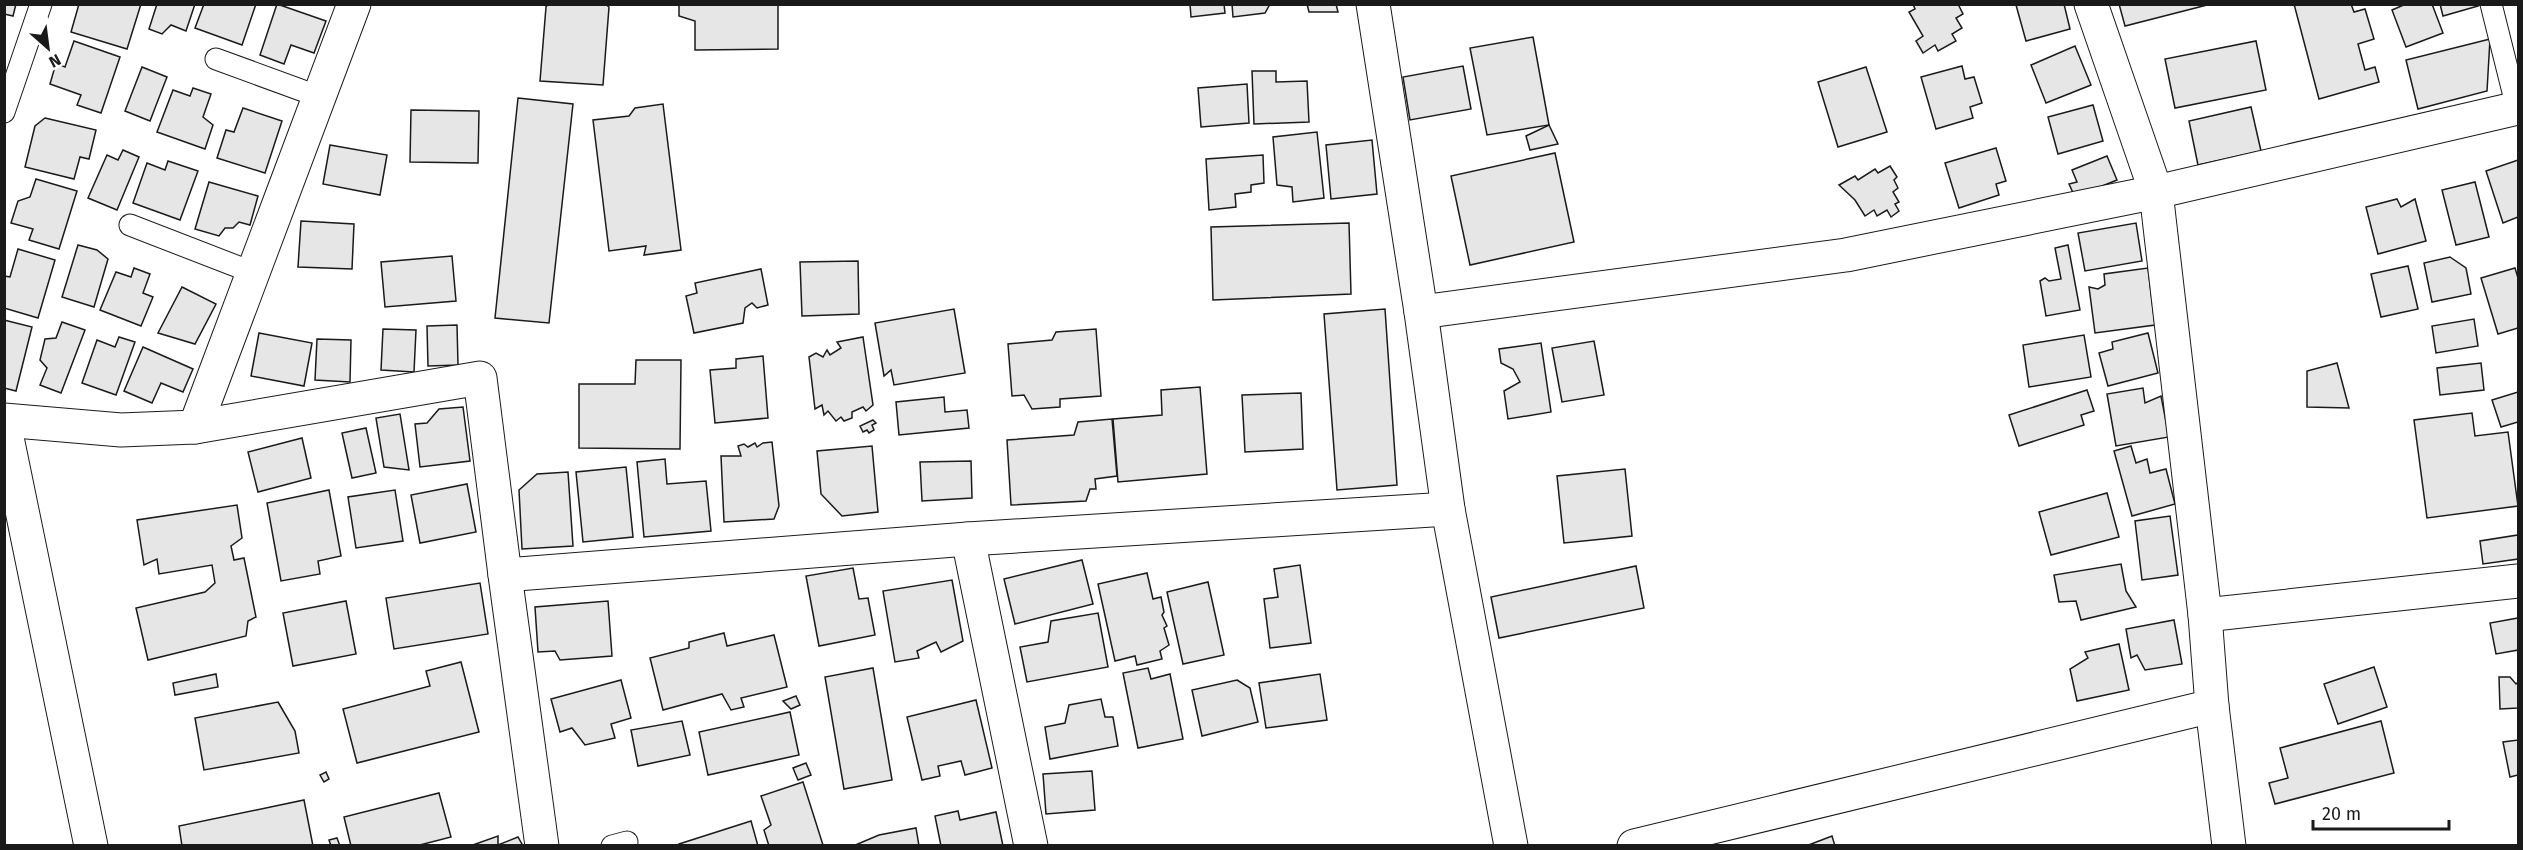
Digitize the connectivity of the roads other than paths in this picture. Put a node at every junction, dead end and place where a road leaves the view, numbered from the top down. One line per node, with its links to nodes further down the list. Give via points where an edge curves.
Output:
1 (41, 4): 9 (lane)
2 (354, 4): 7 (street)
3 (1373, 4): 13 (street)
4 (2091, 4): 10 (street)
5 (2491, 4): 8 (lane)
6 (216, 59): 7 (lane)
7 (320, 97): 12 (street)
8 (2518, 108): 10 (street)
9 (4, 112)
10 (2156, 192): 13 (street, via 1846,255); 20 (street)
11 (130, 225): 12 (lane)
12 (254, 273): 15 (street)
13 (1421, 312): 16 (street)
14 (4, 421): 15 (street, via 121,430); 22 (street)
15 (195, 427): 18 (street, via 480,378)
16 (1448, 509): 17 (street); 25 (street)
17 (968, 539): 18 (street); 24 (street)
18 (505, 575): 23 (street)
19 (2518, 582): 20 (street)
20 (2205, 615): 21 (street)
21 (2212, 706): 26 (street); 27 (street)
22 (91, 846)
23 (542, 846)
24 (1031, 846)
25 (1511, 846)
26 (1634, 846)
27 (2229, 846)

